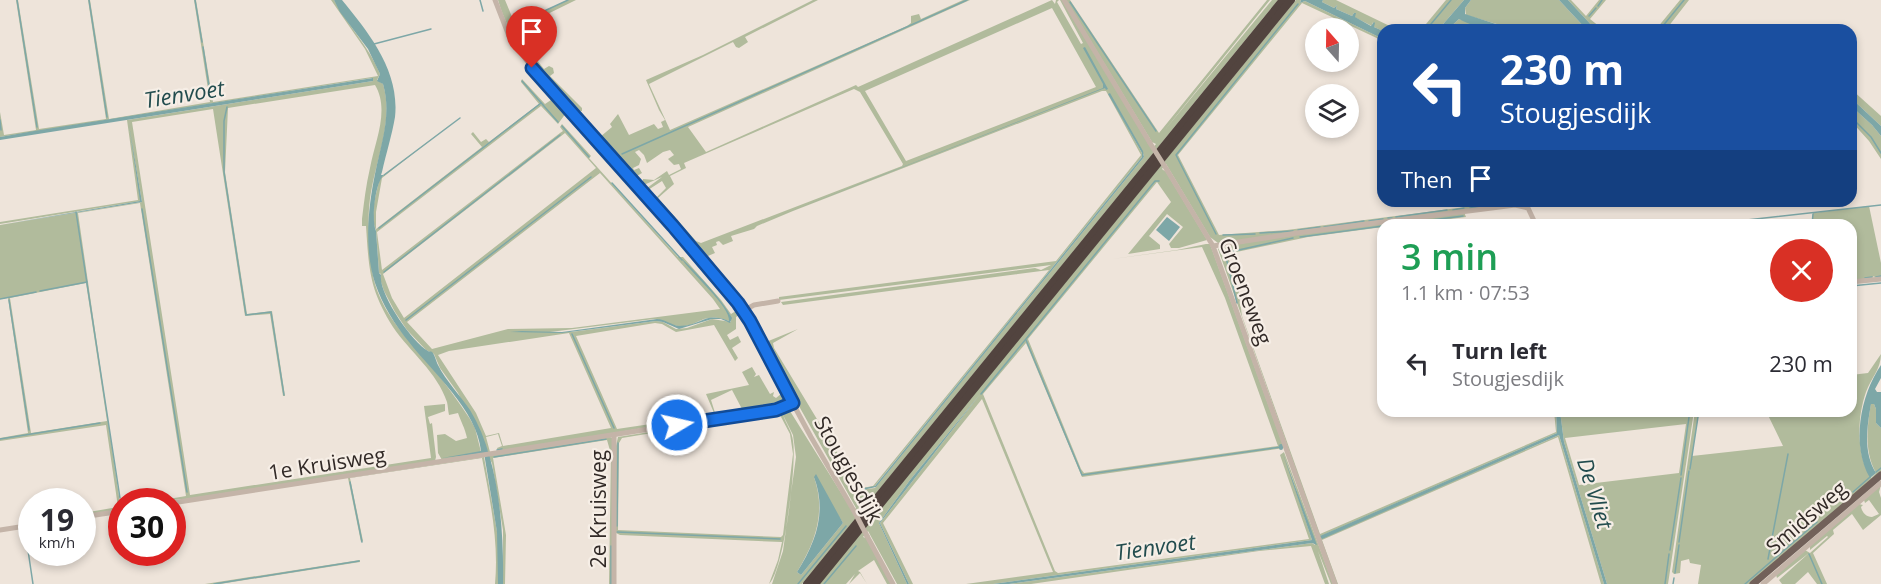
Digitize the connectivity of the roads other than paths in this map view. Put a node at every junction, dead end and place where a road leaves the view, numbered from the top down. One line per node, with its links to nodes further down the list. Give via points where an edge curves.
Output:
1 (495, 0): 14 (street, Stougjesdijk, via 509,36 532,68)
2 (1064, 0): 10 (street, Groeneweg, bridge)
3 (1283, 0): 23 (highway)
4 (1291, 0): 24 (highway)
5 (1499, 207): 7 (street)
6 (1524, 207): 8 (street)
7 (1406, 219)
8 (1533, 219)
9 (1377, 223): 10 (street)
10 (1213, 246): 26 (street, Groeneweg)
11 (1881, 279): 12 (street)
12 (1857, 281)
13 (778, 301): 14 (street)
14 (743, 311): 15 (street, Stougjesdijk)
15 (793, 403): 16 (street, 1e Kruisweg, via 776,410); 25 (street, Stougjesdijk, bridge)
16 (614, 435): 19 (street, 1e Kruisweg); 22 (street, 2e Kruisweg)
17 (1881, 475): 27 (main road, Smidsweg)
18 (1881, 483): 28 (street)
19 (186, 501)
20 (18, 527): 21 (street)
21 (0, 530)
22 (614, 584)
23 (807, 584)
24 (815, 584)
25 (893, 584)
26 (1335, 584)
27 (1753, 584)
28 (1763, 584)

